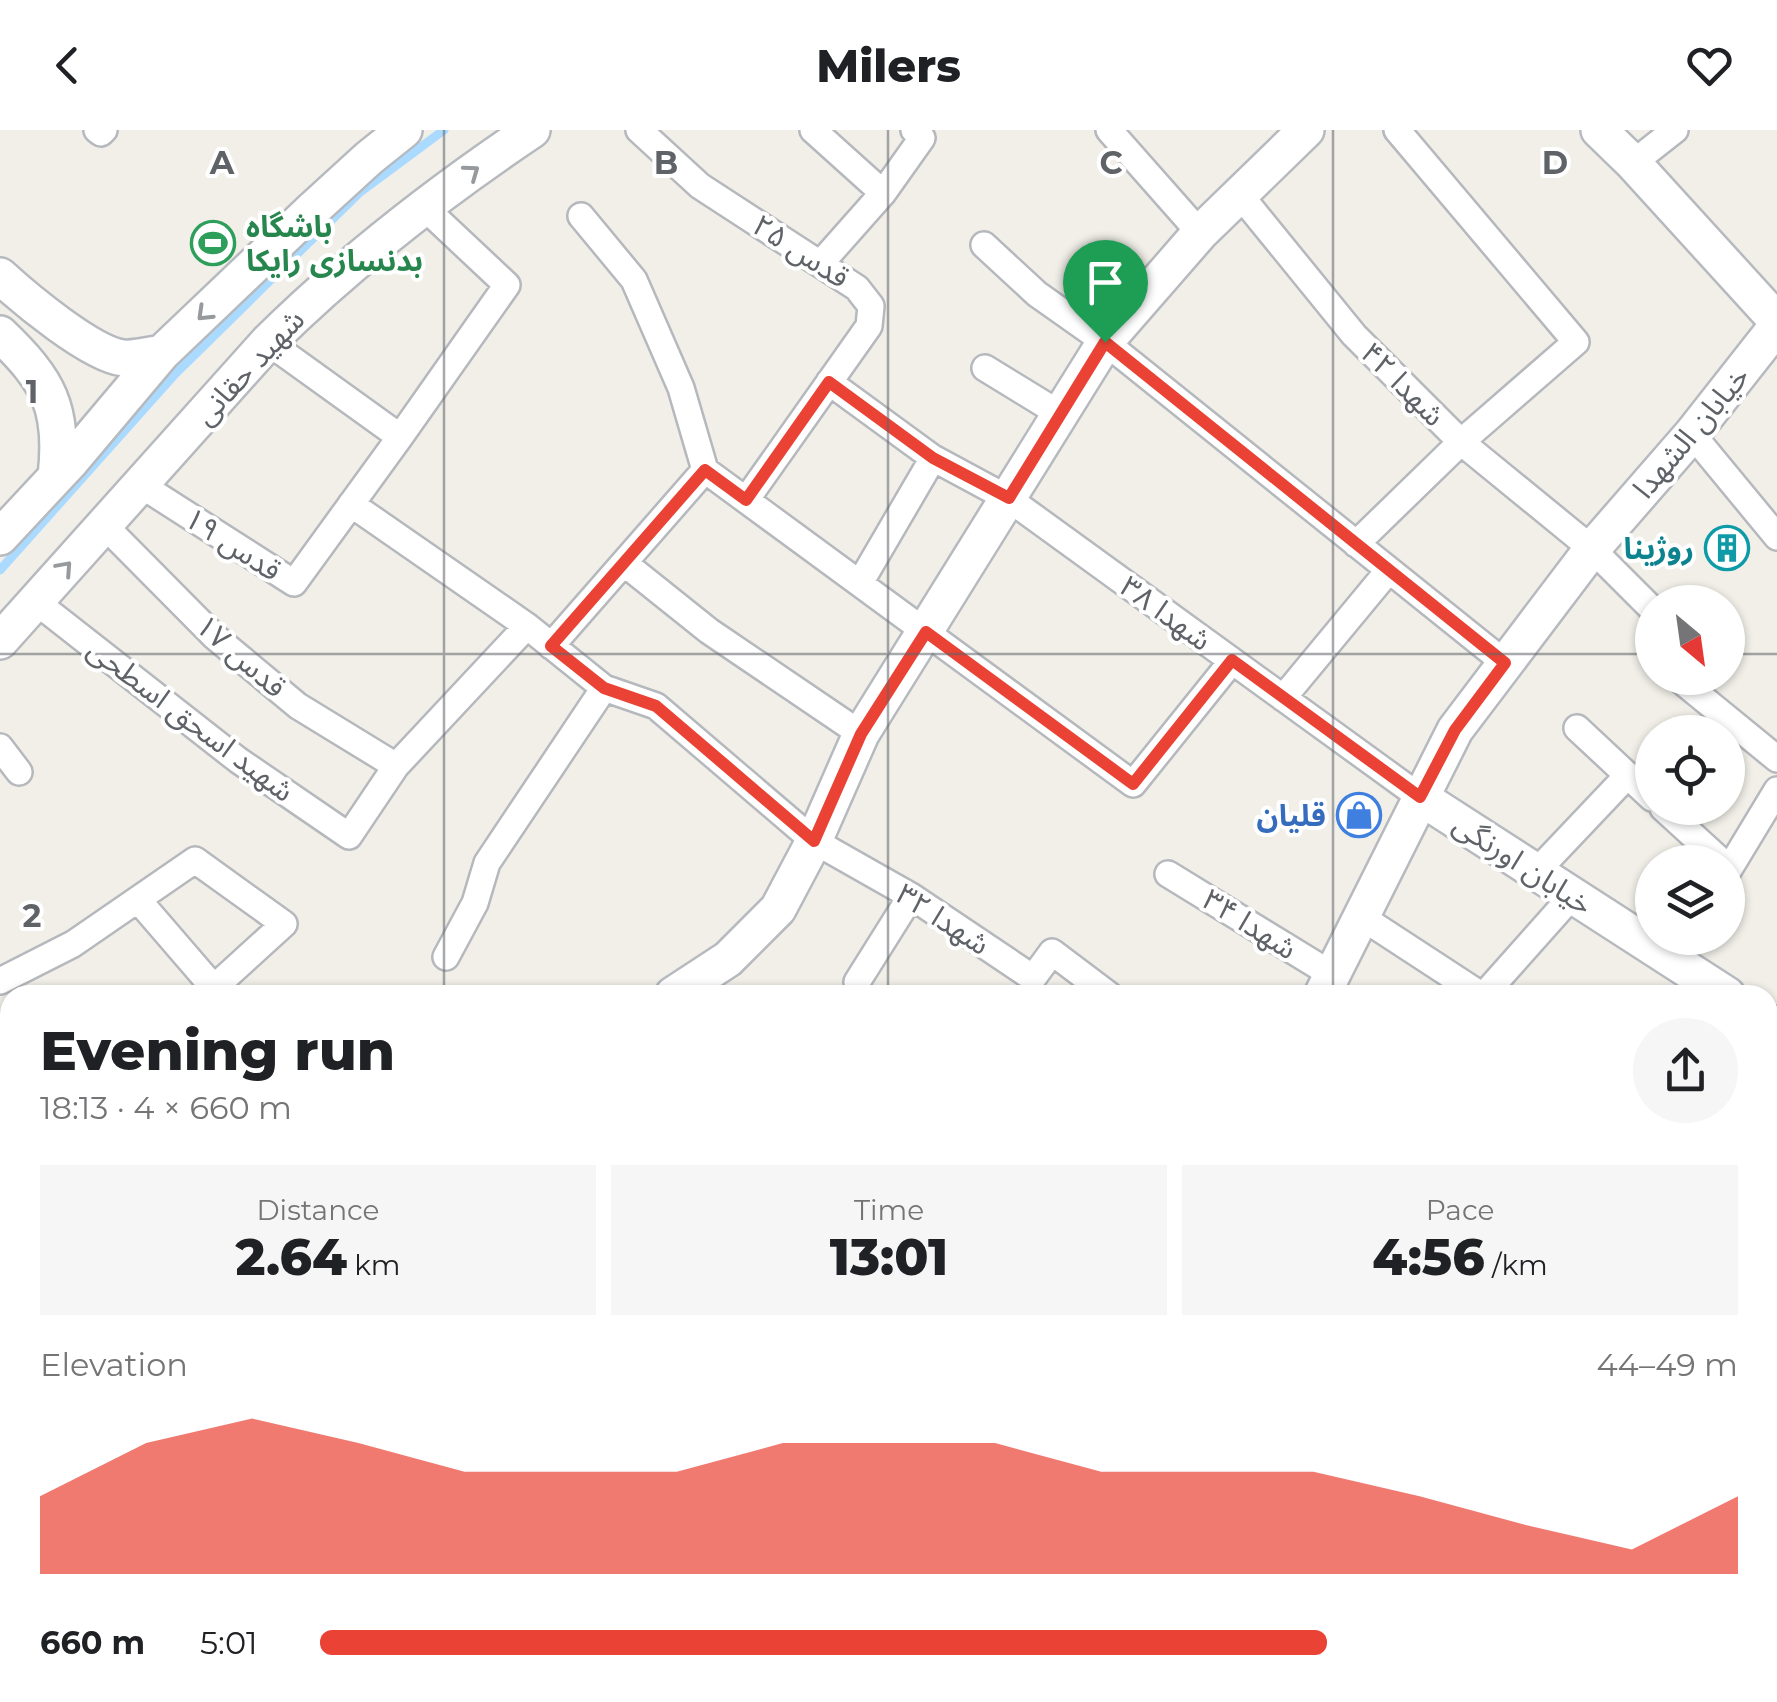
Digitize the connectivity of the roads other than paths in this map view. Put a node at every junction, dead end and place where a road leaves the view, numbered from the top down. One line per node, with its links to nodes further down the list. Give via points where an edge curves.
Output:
1 (404, 130): 25 (street, one-way to 25)
2 (532, 130): 14 (street, شهید حقانی, one-way to 2)
3 (639, 130): 18 (street, قدس ۲۵, via 700,186)
4 (812, 130): 12 (street)
5 (1109, 130): 16 (street)
6 (1306, 130): 13 (street)
7 (1397, 130): 32 (street, via 1576,342)
8 (1599, 130): 11 (street)
9 (1674, 130): 11 (street)
10 (918, 134): 12 (street)
11 (1634, 163): 20 (street)
12 (883, 192): 18 (street)
13 (1240, 195): 16 (street); 32 (street, شهدا ۴۲, via 1354,334)
14 (424, 207): 23 (street, شهید حقانی); 31 (street, via 507,285)
15 (580, 216): 34 (street, via 634,280 681,388)
16 (1200, 233): 24 (street)
17 (984, 245): 24 (street)
18 (822, 263): 28 (street, قدس ۲۵, via 858,288 870,306 869,326)
19 (0, 276): 21 (street)
20 (1777, 323): 30 (street, خیابان الشهدا)
21 (61, 324): 25 (street, via 99,350 125,358); 26 (street, via 58,344)
22 (0, 334): 26 (street)
23 (268, 342): 31 (street); 36 (street, شهید حقانی)
24 (1105, 342): 29 (street); 43 (street)
25 (162, 354): 35 (street)
26 (28, 362): 35 (street, via 55,412)
27 (985, 368): 29 (street)
28 (829, 382): 33 (street, شهدا ۳۸); 38 (street, قدس ۲۵)
29 (1060, 414): 37 (street)
30 (1692, 434): 41 (street); 44 (street, خیابان الشهدا)
31 (400, 437): 39 (street)
32 (1460, 442): 43 (street); 44 (street, شهدا ۴۲)
33 (933, 458): 37 (street, شهدا ۳۸); 47 (street)
34 (705, 470): 38 (street); 45 (street)
35 (56, 477): 42 (street)
36 (142, 484): 39 (street, قدس ۱۹, via 294,583); 40 (street, شهید حقانی)
37 (1009, 498): 51 (street); 54 (street, شهدا ۳۸)
38 (746, 500): 47 (street)
39 (351, 504): 50 (street, شهدا ۳۲)
40 (104, 525): 49 (street, شهید حقانی, one-way to 40); 63 (street, قدس ۱۷, via 215,638 298,706)
41 (1777, 536)
42 (0, 537)
43 (1356, 544): 46 (street)
44 (1592, 549): 48 (street, شهدا ۴۲); 55 (street, خیابان الشهدا)
45 (624, 563): 53 (street); 60 (street, via 708,631)
46 (1389, 570): 55 (street); 58 (street)
47 (860, 583): 51 (street)
48 (1635, 592)
49 (35, 601): 52 (street, شهید حقانی); 63 (street, شهید اسحق اسطحی, via 238,760 348,836)
50 (527, 626): 53 (street, شهدا ۳۲); 63 (street)
51 (926, 632): 54 (street, via 1133,784); 60 (street)
52 (0, 641)
53 (551, 646): 56 (street, شهدا ۳۲)
54 (1232, 660): 58 (street, شهدا ۳۸)
55 (1505, 663): 68 (street, خیابان الشهدا, via 1455,730)
56 (604, 688): 70 (street, شهدا ۳۲, via 656,706); 81 (street, via 487,864)
57 (1699, 695): 62 (street)
58 (1283, 698): 68 (street, شهدا ۳۸)
59 (1577, 728): 65 (street)
60 (861, 734): 70 (street)
61 (0, 747): 64 (street)
62 (1777, 759)
63 (396, 766)
64 (20, 772)
65 (1628, 776): 66 (street); 73 (street)
66 (1635, 782)
67 (1777, 790): 72 (street)
68 (1420, 797): 73 (street, خیابان اورنگی); 78 (street, خیابان الشهدا)
69 (1681, 825): 71 (street)
70 (814, 841): 75 (street, شهدا ۳۲); 86 (street, via 778,908 728,960)
71 (1702, 845)
72 (1741, 845)
73 (1536, 872): 76 (street, خیابان اورنگی)
74 (1168, 874): 90 (street, شهدا ۳۴)
75 (911, 896): 83 (street); 87 (street, شهدا ۳۲)
76 (1572, 896): 79 (street, خیابان اورنگی); 92 (street)
77 (139, 901): 82 (street); 84 (street); 85 (street, via 194,860 284,924)
78 (1360, 916): 90 (street, خیابان الشهدا); 91 (street)
79 (1635, 927)
80 (1686, 955): 93 (street, خیابان اورنگی)
81 (446, 957)
82 (0, 981)
83 (857, 982)
84 (205, 985)
85 (218, 985)
86 (689, 985)
87 (1024, 985)
88 (1028, 985): 89 (street, شهدا ۳۲, via 1052,952)
89 (1097, 985)
90 (1326, 985)
91 (1467, 985)
92 (1492, 985)
93 (1717, 985)

